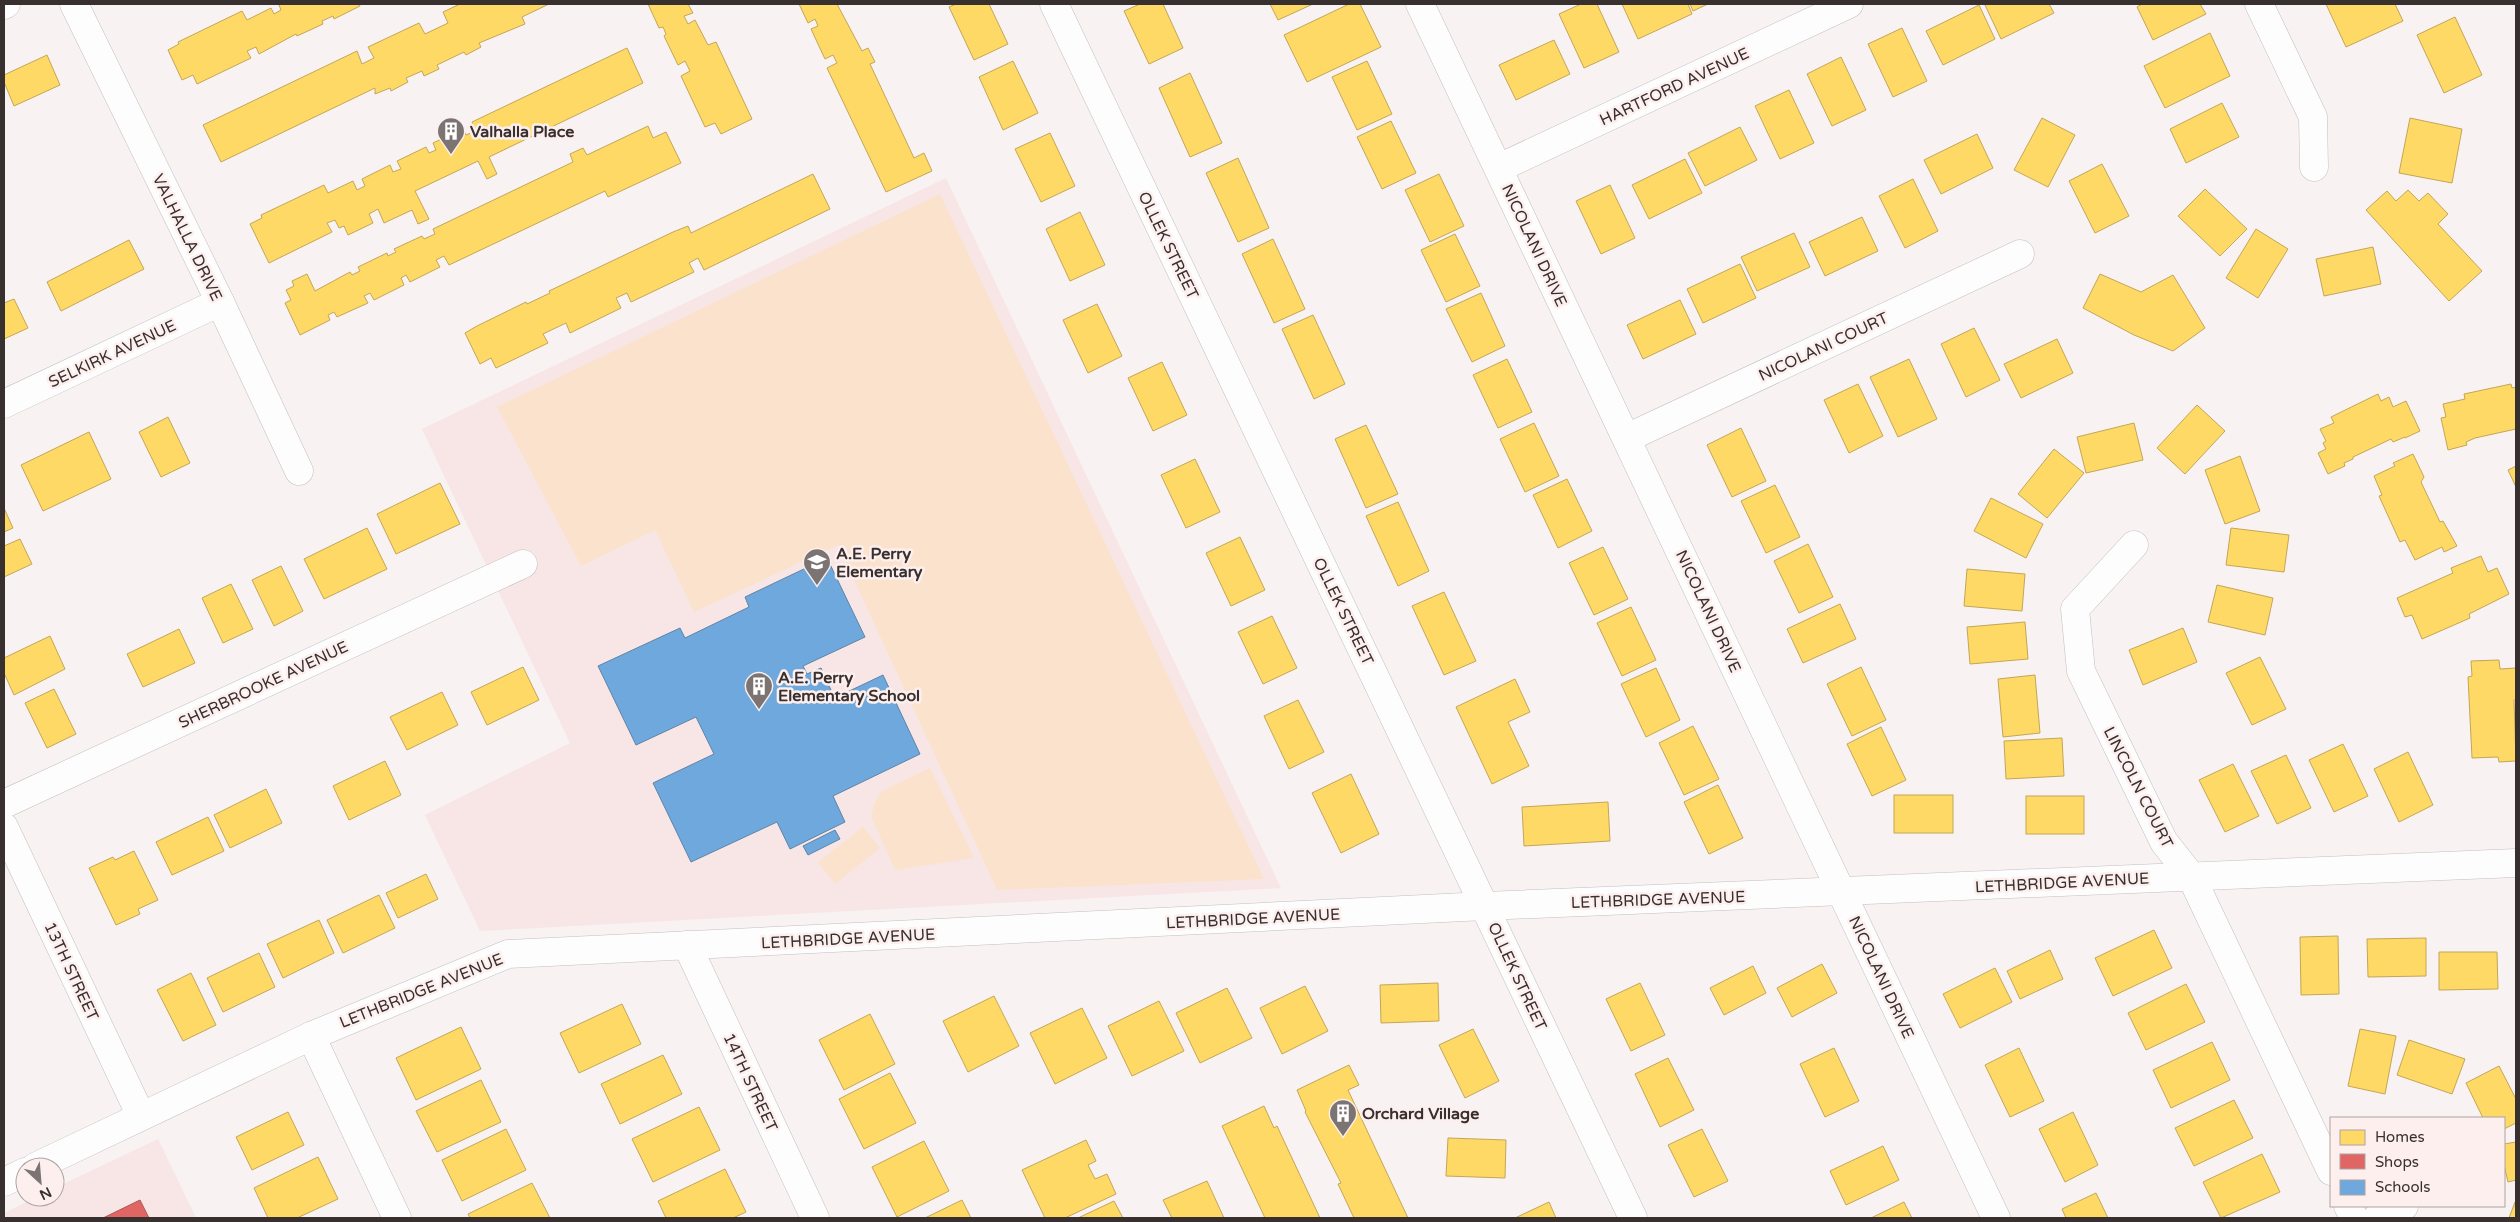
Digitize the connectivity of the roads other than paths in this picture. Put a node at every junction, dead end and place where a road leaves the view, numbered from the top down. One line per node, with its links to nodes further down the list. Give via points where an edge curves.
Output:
1 (74, 4): 9 (street, VALHALLA DRIVE)
2 (1054, 4): 20 (street, OLLEK STREET)
3 (1420, 4): 7 (street, NICOLANI DRIVE)
4 (1849, 4): 7 (street, HARTFORD AVENUE)
5 (2259, 4): 6 (street, via 2313,117)
6 (2314, 167)
7 (1499, 168): 11 (street, NICOLANI DRIVE)
8 (2020, 254): 11 (street, NICOLANI COURT)
9 (220, 302): 10 (street, SELKIRK AVENUE); 12 (street, VALHALLA DRIVE)
10 (4, 404)
11 (1627, 438): 19 (street, NICOLANI DRIVE)
12 (299, 472)
13 (2134, 545): 18 (street, LINCOLN COURT, via 2074,609 2081,671 2164,842)
14 (523, 564): 15 (street, SHERBROOKE AVENUE)
15 (4, 804)
16 (4, 827): 23 (street, 13TH STREET)
17 (2516, 863): 18 (street, LETHBRIDGE AVENUE)
18 (2191, 876): 19 (street, LETHBRIDGE AVENUE); 25 (street, LINCOLN COURT)
19 (1842, 892): 20 (street, LETHBRIDGE AVENUE); 30 (street, NICOLANI DRIVE)
20 (1485, 906): 21 (street, LETHBRIDGE AVENUE); 29 (street, OLLEK STREET)
21 (687, 946): 22 (street, LETHBRIDGE AVENUE, via 508,954); 28 (street, 14TH STREET)
22 (311, 1036): 23 (street, LETHBRIDGE AVENUE); 27 (street)
23 (141, 1116): 24 (street, LETHBRIDGE AVENUE)
24 (57, 1157)
25 (2330, 1169)
26 (2402, 1207): 31 (street)
27 (397, 1218)
28 (815, 1218)
29 (1633, 1218)
30 (1996, 1218)
31 (2377, 1218)

